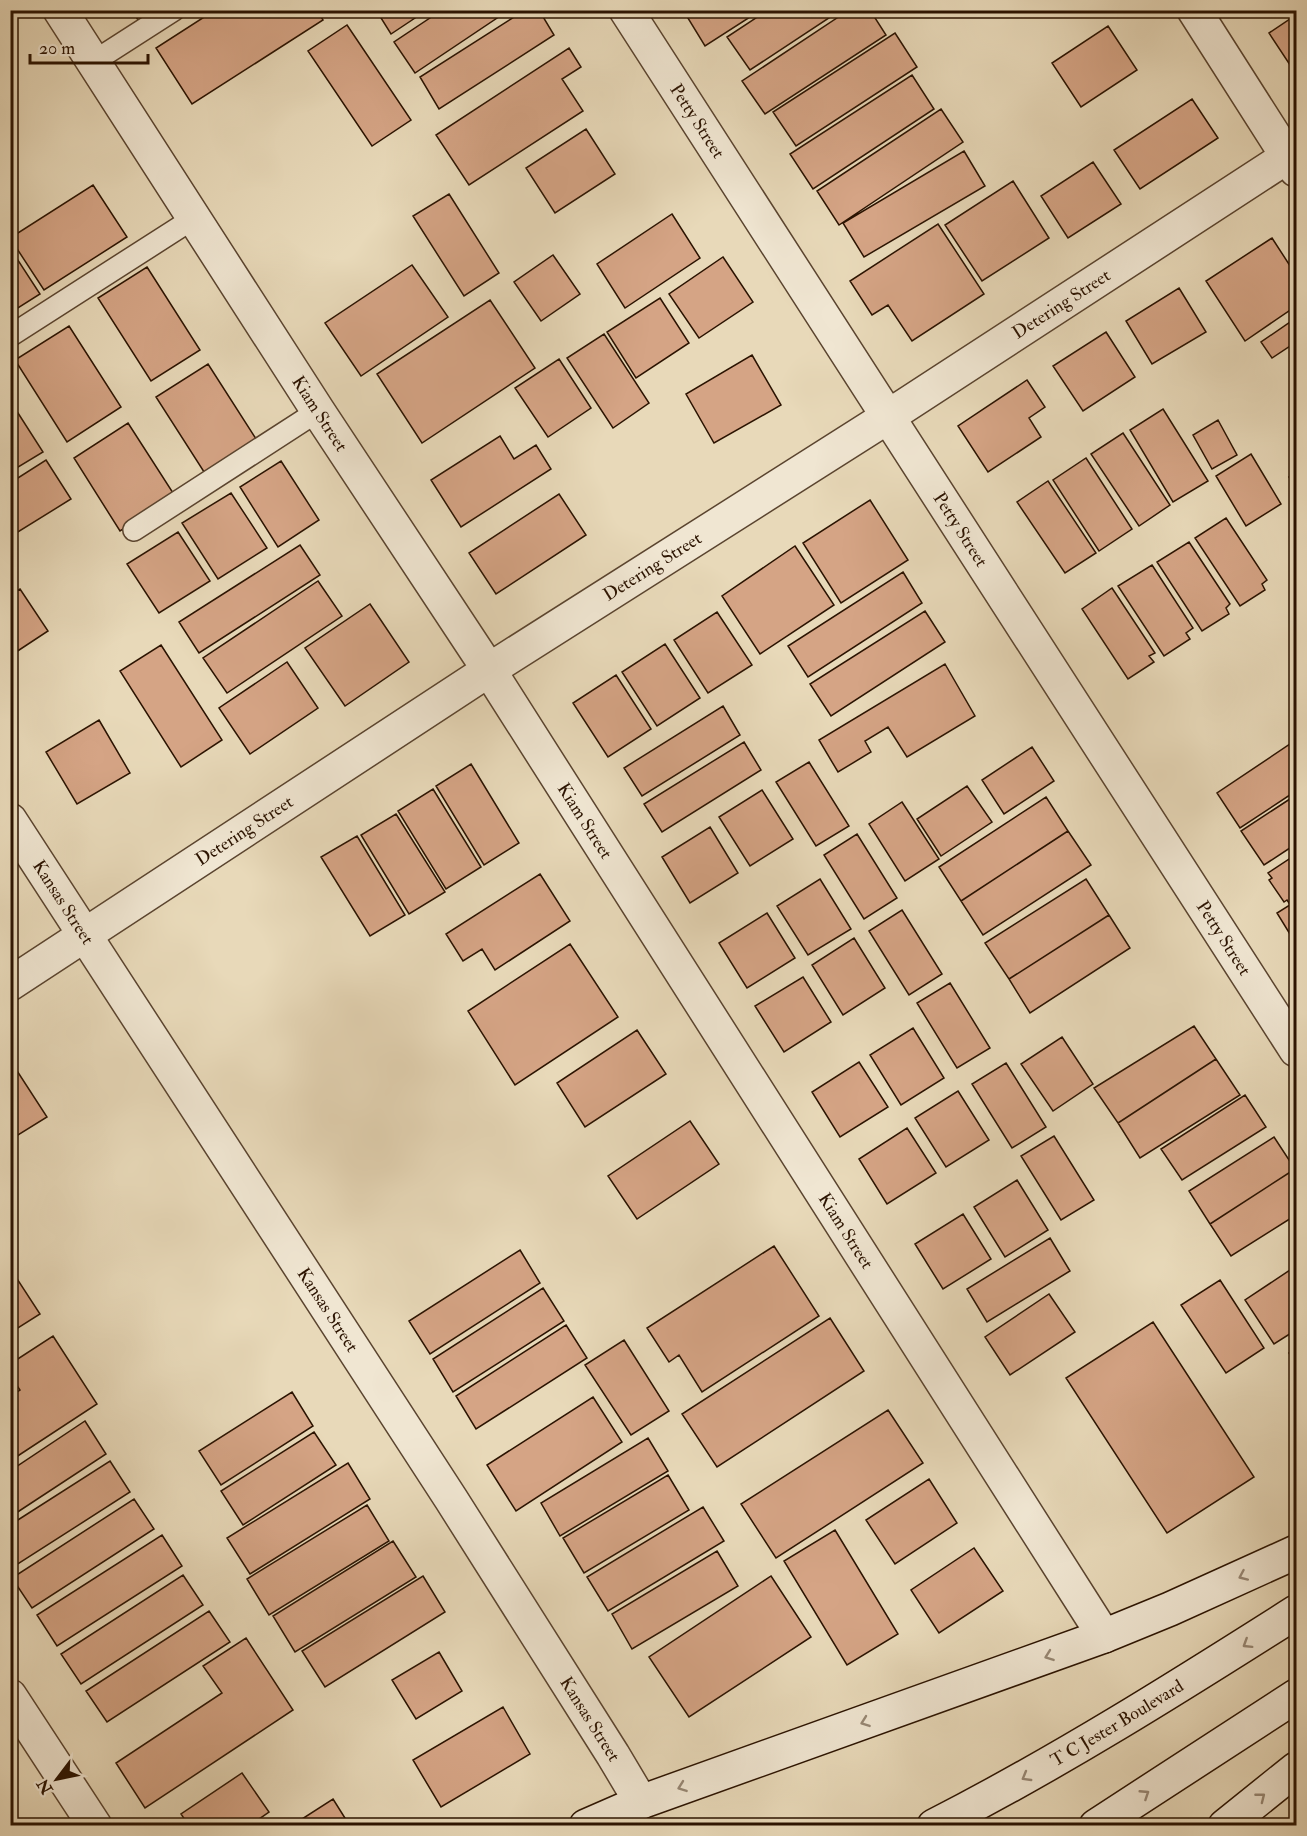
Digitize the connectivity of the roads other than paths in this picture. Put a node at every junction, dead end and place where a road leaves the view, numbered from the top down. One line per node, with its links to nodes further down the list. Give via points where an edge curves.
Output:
1 (60, 10): 5 (street, Kiam Street)
2 (174, 10): 5 (lane)
3 (626, 10): 10 (street, Petty Street)
4 (1194, 10): 6 (street)
5 (93, 62): 7 (street, Kiam Street)
6 (1294, 160): 10 (street, Detering Street)
7 (194, 218): 8 (lane); 9 (street, Kiam Street)
8 (10, 336)
9 (318, 411): 11 (lane); 12 (street, Kiam Street)
10 (889, 416): 12 (street, Detering Street); 16 (street, Petty Street)
11 (134, 530)
12 (489, 670): 14 (street, Detering Street); 19 (street, Kiam Street)
13 (10, 820): 14 (street, Kansas Street)
14 (86, 936): 15 (street, Detering Street); 23 (street, Kansas Street, via 451,1498)
15 (10, 984)
16 (1296, 1050)
17 (1296, 1552): 19 (street, one-way to 19)
18 (1296, 1612): 27 (street, T C Jester Boulevard, one-way to 27, via 1147,1707)
19 (1104, 1636): 23 (street, one-way to 23)
20 (10, 1696): 25 (street)
21 (1296, 1696): 28 (street, one-way to 21)
22 (1296, 1769): 24 (street, one-way to 22)
23 (641, 1802): 26 (street)
24 (1225, 1825)
25 (95, 1826)
26 (586, 1826)
27 (934, 1826)
28 (1096, 1826)

